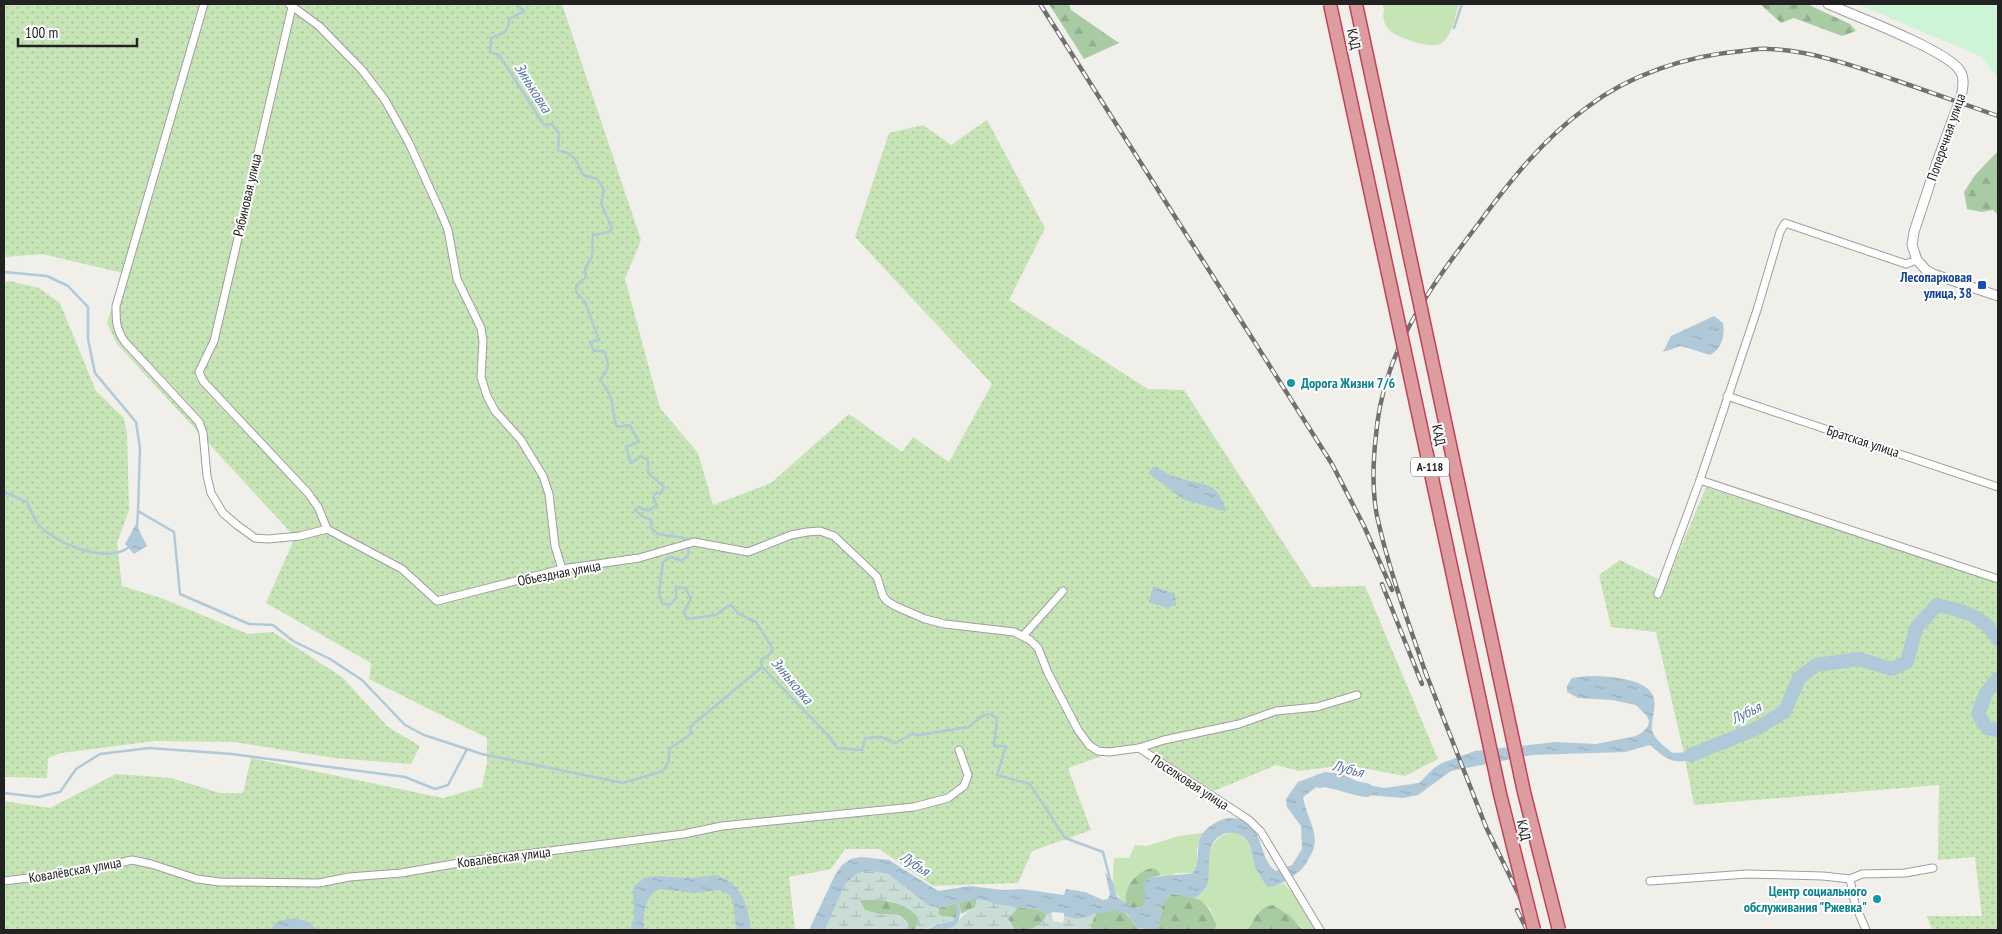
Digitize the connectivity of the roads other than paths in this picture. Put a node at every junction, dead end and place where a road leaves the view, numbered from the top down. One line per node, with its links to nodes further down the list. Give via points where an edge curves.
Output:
1 (204, 4): 11 (street, via 116,306 118,332 199,422 203,432 206,476 211,493 223,513 255,538 282,539)
2 (1330, 4): 25 (highway, КАД / А-118, bridge, via 1500,794)
3 (1356, 4): 26 (highway, КАД / А-118, bridge, via 1524,792)
4 (1828, 4): 6 (street, Поперечная улица, via 1946,57 1962,75 1961,97 1914,232 1912,245)
5 (290, 5): 11 (street, Рябиновая улица, via 214,341 199,372 203,381 308,493); 12 (street, via 320,26 362,70 385,100 409,143 448,230 458,279 481,328 481,377 487,396 494,410 521,440 543,476)
6 (1917, 260): 7 (street, via 1933,274); 8 (street, via 1906,264 1786,223 1780,232)
7 (1998, 296)
8 (1727, 396): 9 (street); 10 (street, Братская улица)
9 (1700, 480): 13 (street); 15 (street)
10 (1998, 487)
11 (327, 529): 12 (street, Объездная улица, via 402,568 437,601)
12 (562, 569): 16 (street, Объездная улица, via 639,558 694,542 748,552 792,535 820,531 834,536 870,570 877,578 883,596 895,606 945,624 1003,630)
13 (1998, 579)
14 (1063, 591): 16 (street)
15 (1658, 594)
16 (1023, 636): 18 (street, Поселковая улица, via 1038,648 1048,673 1088,745 1098,751 1109,752)
17 (1357, 696): 18 (street, via 1317,707 1276,711 1223,728)
18 (1139, 748): 24 (street, Поселковая улица, via 1249,820 1261,832)
19 (959, 750): 23 (street, Ковалёвская улица, via 968,775 964,786 948,798 914,807 722,826 684,834 320,883 208,881 132,860 85,871)
20 (1933, 868): 21 (street, via 1905,874 1862,874)
21 (1850, 879): 22 (street, via 1747,874); 27 (street, via 1855,904)
22 (1650, 880)
23 (4, 881)
24 (1320, 930)
25 (1534, 930)
26 (1559, 930)
27 (1866, 930)

